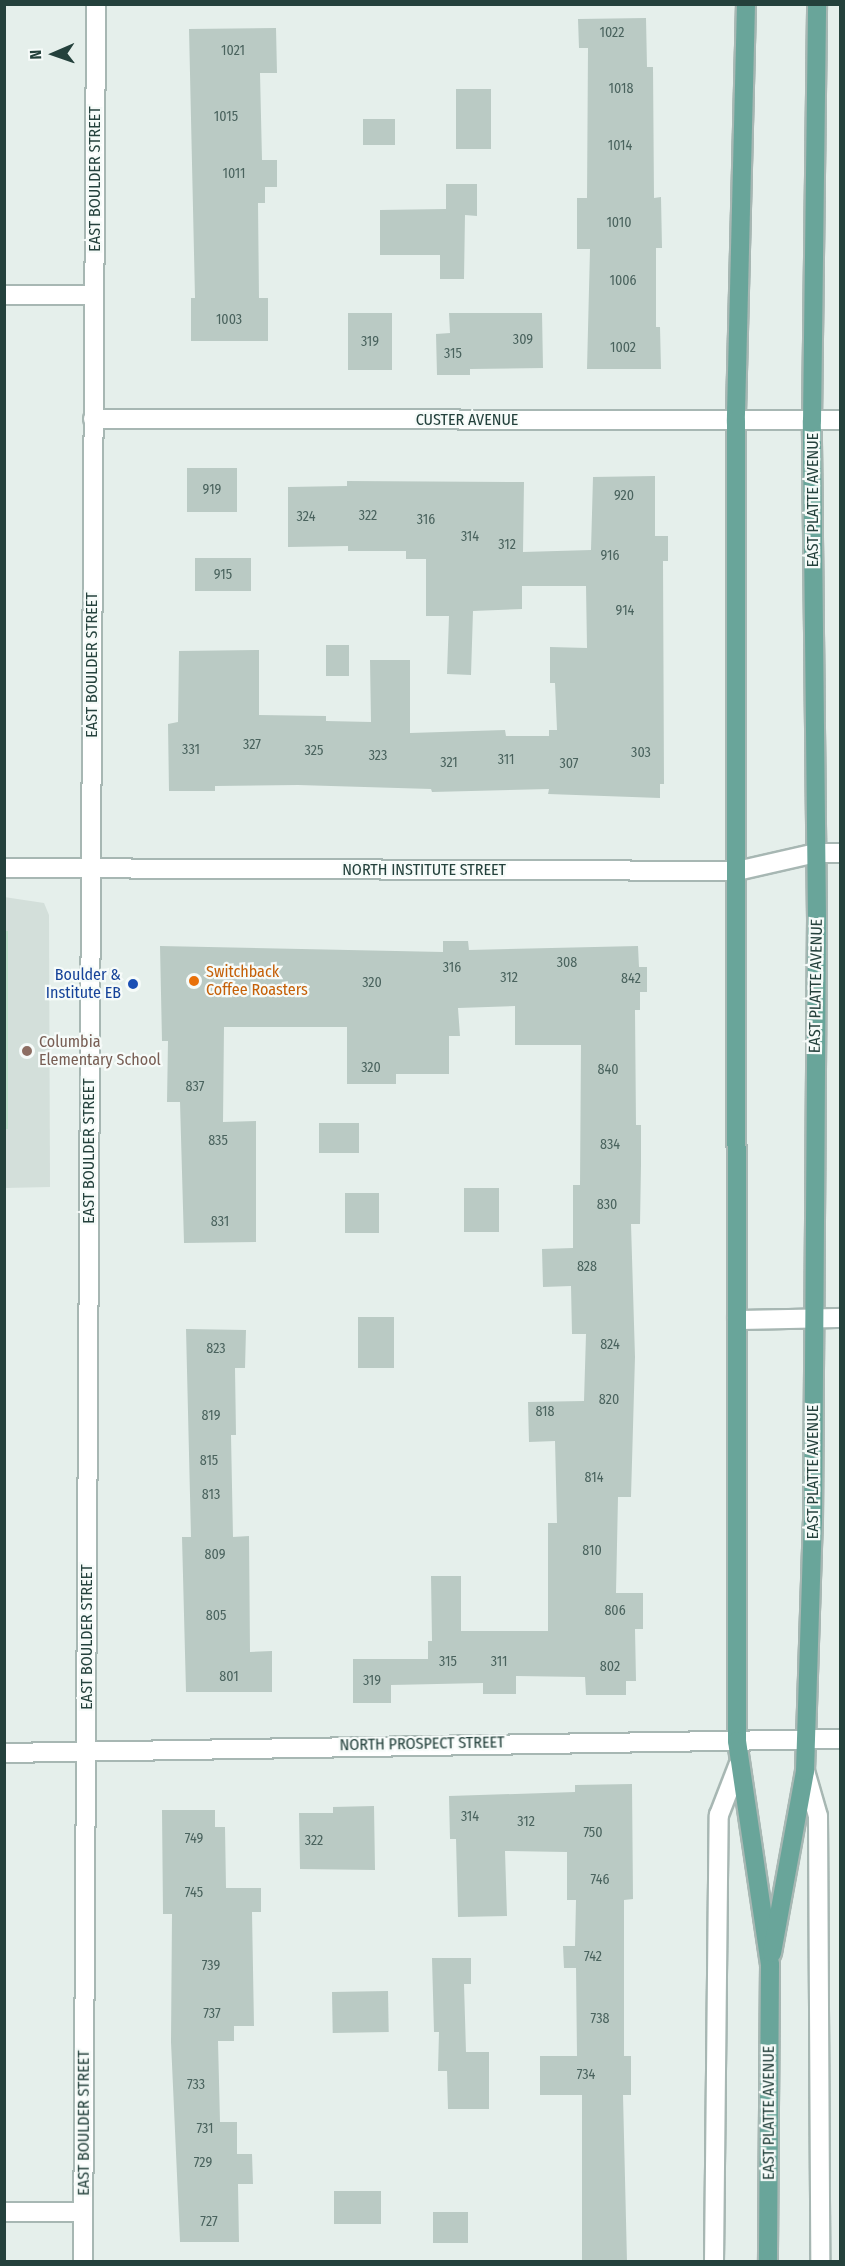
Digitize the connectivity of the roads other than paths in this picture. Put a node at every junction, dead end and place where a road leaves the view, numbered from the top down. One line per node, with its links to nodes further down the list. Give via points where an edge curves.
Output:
1 (96, 4): 5 (street, EAST BOULDER STREET)
2 (746, 4): 7 (main road, EAST PLATTE AVENUE)
3 (817, 4): 9 (main road, EAST PLATTE AVENUE)
4 (4, 295): 5 (street)
5 (94, 295): 6 (street, EAST BOULDER STREET)
6 (93, 419): 7 (street, CUSTER AVENUE); 13 (street, EAST BOULDER STREET)
7 (736, 420): 9 (street, CUSTER AVENUE); 14 (main road, EAST PLATTE AVENUE)
8 (840, 420): 9 (street, CUSTER AVENUE)
9 (812, 421): 10 (main road, EAST PLATTE AVENUE)
10 (816, 853): 11 (street, NORTH INSTITUTE STREET); 14 (street, NORTH INSTITUTE STREET); 15 (main road, EAST PLATTE AVENUE)
11 (840, 853)
12 (4, 868): 13 (street, NORTH INSTITUTE STREET)
13 (91, 868): 14 (street, NORTH INSTITUTE STREET); 21 (street, EAST BOULDER STREET)
14 (737, 871): 17 (main road, EAST PLATTE AVENUE)
15 (813, 1318): 16 (street); 17 (street); 18 (main road, EAST PLATTE AVENUE, via 813,1522)
16 (840, 1318)
17 (737, 1320): 20 (main road, EAST PLATTE AVENUE)
18 (806, 1739): 19 (street, NORTH PROSPECT STREET); 20 (street, NORTH PROSPECT STREET); 24 (main road, EAST PLATTE AVENUE)
19 (840, 1739)
20 (737, 1741): 21 (street, NORTH PROSPECT STREET); 23 (main road, EAST PLATTE AVENUE)
21 (86, 1752): 22 (street, NORTH PROSPECT STREET); 28 (street, EAST BOULDER STREET)
22 (4, 1753)
23 (738, 1766): 25 (main road, EAST PLATTE AVENUE); 30 (street, via 719,1815)
24 (805, 1771): 25 (main road, EAST PLATTE AVENUE); 26 (street, via 818,1816)
25 (770, 1965): 31 (main road, EAST PLATTE AVENUE)
26 (831, 2133): 32 (street)
27 (4, 2212): 28 (street)
28 (83, 2212): 29 (street, EAST BOULDER STREET)
29 (83, 2262)
30 (714, 2262)
31 (768, 2262)
32 (820, 2262)

